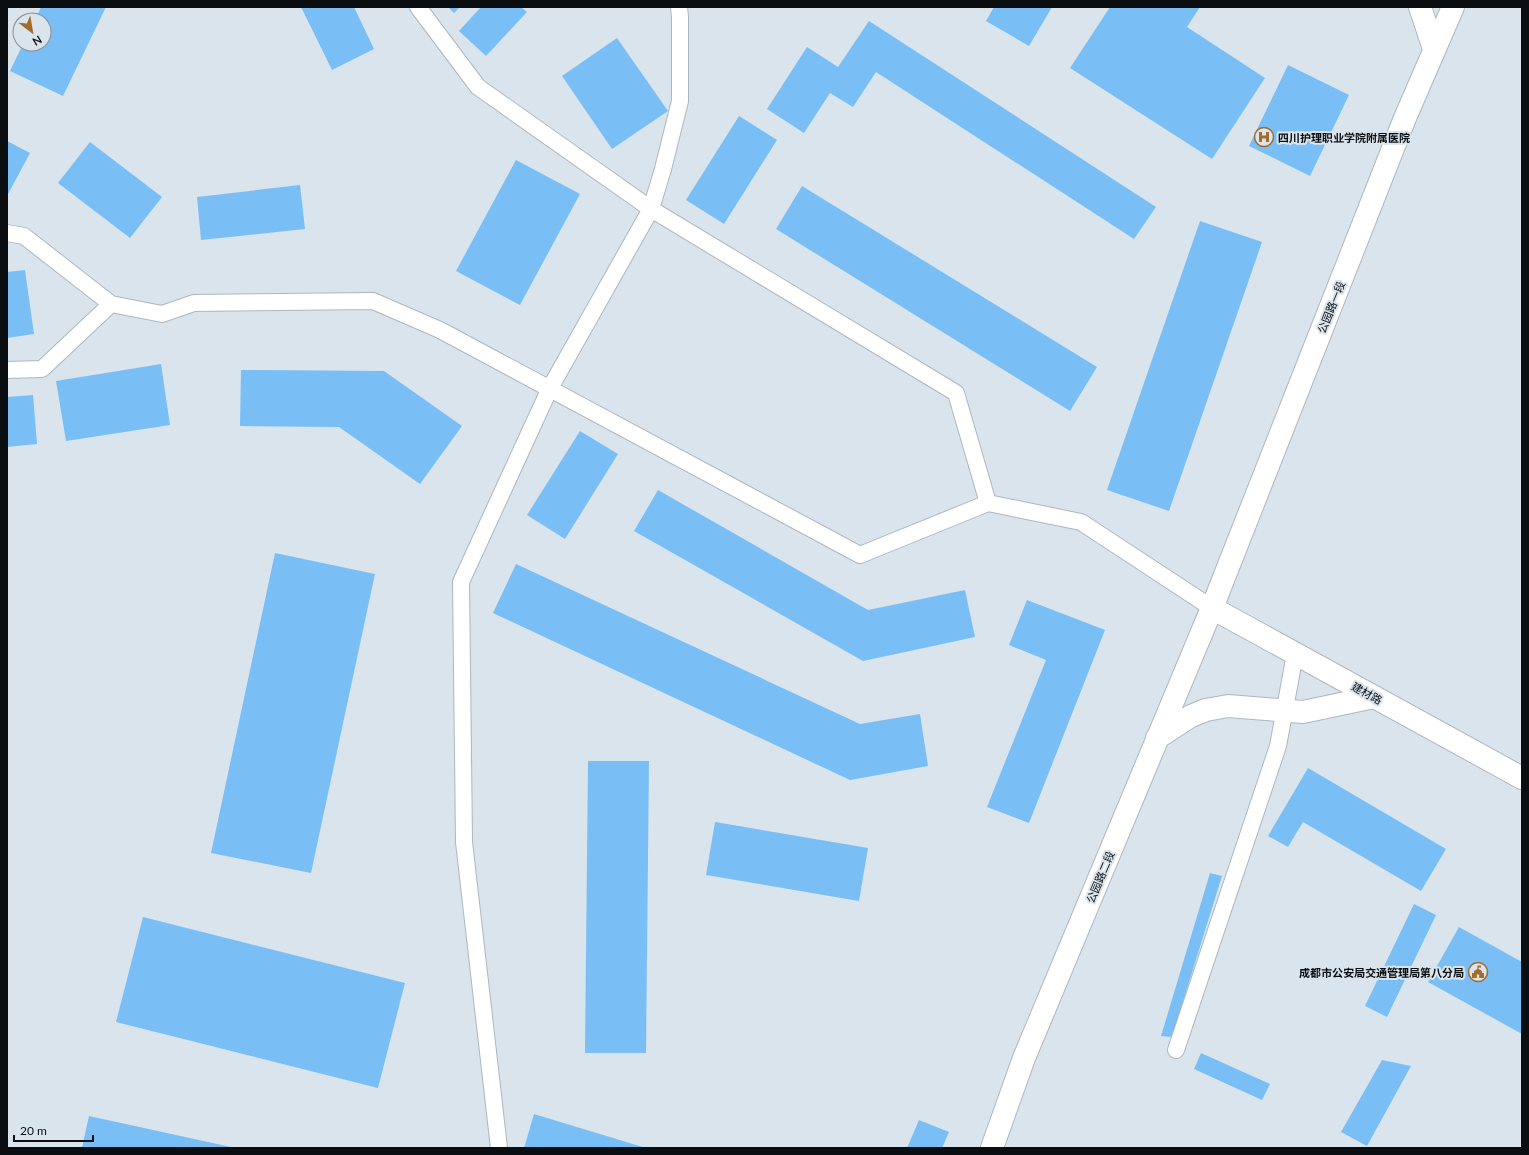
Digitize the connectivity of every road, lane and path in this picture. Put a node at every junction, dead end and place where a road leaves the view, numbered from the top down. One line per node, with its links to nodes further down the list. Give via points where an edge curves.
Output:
1 (418, 7): 6 (lane, via 478,87)
2 (679, 7): 6 (lane, via 680,101)
3 (1420, 7): 5 (street)
4 (1453, 7): 5 (street, 公园路一段)
5 (1434, 49): 12 (street, 公园路一段)
6 (651, 209): 10 (lane); 11 (lane, via 956,393)
7 (7, 233): 8 (lane, via 24,236)
8 (111, 304): 9 (lane, via 42,368); 10 (lane, via 162,314 194,303 373,301 440,330)
9 (7, 370)
10 (550, 388): 11 (lane, via 860,555); 19 (lane, via 461,582 464,842)
11 (988, 503): 12 (lane, via 1081,522)
12 (1212, 608): 13 (street, 建材路); 16 (street, 公园路二段)
13 (1295, 654): 14 (street, 建材路); 15 (lane)
14 (1374, 697): 15 (street, via 1303,712); 17 (street, 建材路)
15 (1285, 711): 16 (street, via 1228,706 1206,710 1191,716); 18 (lane, via 1278,746)
16 (1158, 738): 20 (street, 公园路二段, via 1024,1058)
17 (1522, 778)
18 (1176, 1050)
19 (499, 1148)
20 (992, 1148)

